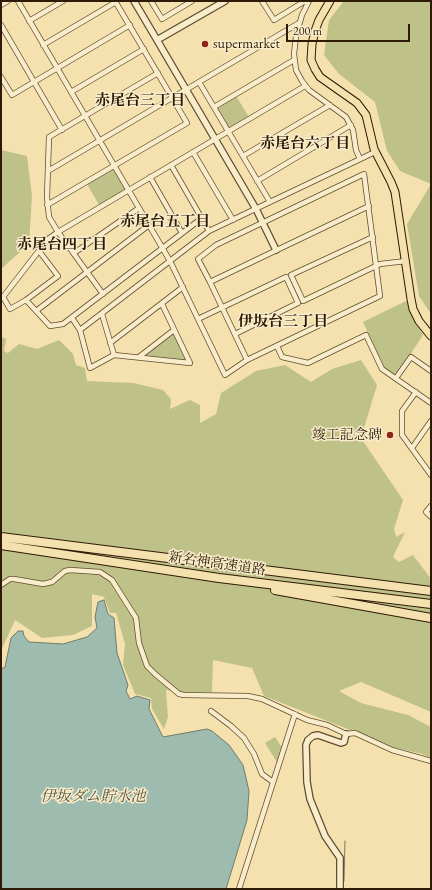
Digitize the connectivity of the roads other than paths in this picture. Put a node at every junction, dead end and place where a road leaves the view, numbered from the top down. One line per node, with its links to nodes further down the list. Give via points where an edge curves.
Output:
1 (8, 1): 13 (street)
2 (18, 1): 14 (street)
3 (64, 1): 14 (street)
4 (116, 1): 17 (street); 19 (street)
5 (134, 1): 18 (street)
6 (151, 1): 7 (street, via 162,19)
7 (192, 1)
8 (224, 1): 18 (street)
9 (262, 1): 10 (street, via 274,20)
10 (305, 1)
11 (309, 1): 15 (street)
12 (330, 1): 40 (main road, via 315,31 311,60 320,77 363,110 368,120)
13 (1, 5)
14 (29, 21): 19 (street)
15 (299, 23): 21 (street); 26 (street)
16 (1, 25): 25 (street)
17 (130, 25): 20 (street); 22 (street)
18 (157, 40): 28 (street)
19 (43, 44): 22 (street)
20 (144, 49): 23 (street); 29 (street)
21 (294, 60): 27 (street); 32 (street)
22 (57, 68): 25 (street); 29 (street)
23 (158, 73): 30 (street); 33 (street)
24 (1, 77): 25 (street, via 12,95)
25 (34, 81): 35 (street)
26 (199, 82): 28 (street); 32 (street)
27 (305, 86): 31 (street); 36 (street)
28 (186, 90): 30 (street); 37 (street)
29 (71, 92): 33 (street)
30 (172, 98): 38 (street); 43 (street, via 187,123)
31 (330, 105): 34 (street, via 346,117); 41 (street)
32 (214, 107): 36 (street)
33 (85, 116): 35 (street); 38 (street)
34 (351, 125): 42 (street); 47 (street)
35 (62, 130): 45 (street, via 49,137)
36 (228, 132): 37 (street); 41 (street)
37 (215, 139): 39 (street); 53 (street)
38 (100, 141): 43 (street); 45 (street)
39 (193, 152): 44 (street); 55 (street)
40 (375, 152): 42 (street); 67 (main road, via 395,192)
41 (243, 156): 47 (street)
42 (360, 159): 49 (street)
43 (114, 165): 48 (street); 50 (street)
44 (171, 165): 46 (street); 54 (street)
45 (48, 171): 50 (street)
46 (150, 178): 48 (street); 60 (street)
47 (257, 181): 49 (street)
48 (128, 190): 52 (street); 59 (street)
49 (270, 202): 53 (street)
50 (47, 205): 59 (street, via 49,217)
51 (369, 206): 56 (street, via 364,174); 61 (street); 63 (street)
52 (139, 208): 57 (street); 65 (street)
53 (256, 209): 55 (street); 56 (street)
54 (202, 218): 58 (street); 60 (street)
55 (233, 220): 58 (street)
56 (263, 223): 63 (street); 70 (street, via 215,246 198,259)
57 (149, 225): 62 (street); 69 (street)
58 (210, 231): 66 (street)
59 (58, 232): 64 (street, via 48,239); 65 (street)
60 (182, 233): 62 (street)
61 (373, 236): 68 (street); 68 (street, via 291,275 303,301)
62 (163, 248): 66 (street); 72 (street)
63 (276, 250): 70 (street)
64 (39, 251): 73 (street, via 58,276); 73 (street, via 3,297 10,309)
65 (74, 253): 69 (street)
66 (170, 261): 71 (street); 77 (street)
67 (406, 261): 68 (street); 83 (main road, via 413,308)
68 (377, 266): 85 (street, via 380,296)
69 (87, 272): 72 (street); 76 (street)
70 (210, 282): 75 (street)
71 (183, 287): 74 (street); 79 (street)
72 (103, 294): 78 (street)
73 (26, 300): 76 (street)
74 (162, 304): 81 (street); 84 (street)
75 (223, 308): 79 (street); 82 (street); 82 (street, via 286,277 298,303)
76 (36, 311): 78 (street, via 50,326 63,324)
77 (102, 314): 80 (street); 84 (street)
78 (72, 318): 80 (street)
79 (198, 319): 88 (street, via 225,375)
80 (80, 330): 86 (street, via 90,368)
81 (174, 330): 87 (street); 87 (street, via 190,364)
82 (235, 334): 88 (street)
83 (431, 336)
84 (110, 343): 86 (street)
85 (277, 346): 88 (street); 90 (street, via 282,357 308,363 366,335 382,369)
86 (114, 355): 87 (street)
87 (139, 357)
88 (247, 360)
89 (431, 371): 90 (street, via 411,357)
90 (396, 378): 91 (street)
91 (416, 392): 92 (street); 94 (street, via 402,411 402,435)
92 (431, 403)
93 (431, 421): 94 (street)
94 (412, 448): 95 (street)
95 (431, 473)
96 (431, 506): 97 (street, via 426,512)
97 (431, 517)
98 (1, 536): 102 (highway, 新名神高速道路)
99 (1, 545): 100 (highway, 新名神高速道路)
100 (219, 578): 105 (highway, 新名神高速道路); 106 (highway)
101 (1, 585): 108 (street, via 10,579 43,584 52,582 70,570 100,572 110,577 136,618 139,643 147,666 180,694 248,696 262,699)
102 (394, 587): 103 (highway); 104 (highway, 新名神高速道路)
103 (431, 587)
104 (431, 592)
105 (431, 604)
106 (431, 620)
107 (211, 711): 111 (street, via 244,738 262,774)
108 (295, 714): 109 (street); 111 (street)
109 (346, 734): 110 (street, via 355,733 392,750); 113 (street, via 344,742 341,743 313,736 306,745 310,799 324,836 340,858)
110 (431, 761)
111 (273, 782): 112 (street)
112 (239, 889)
113 (340, 889)

